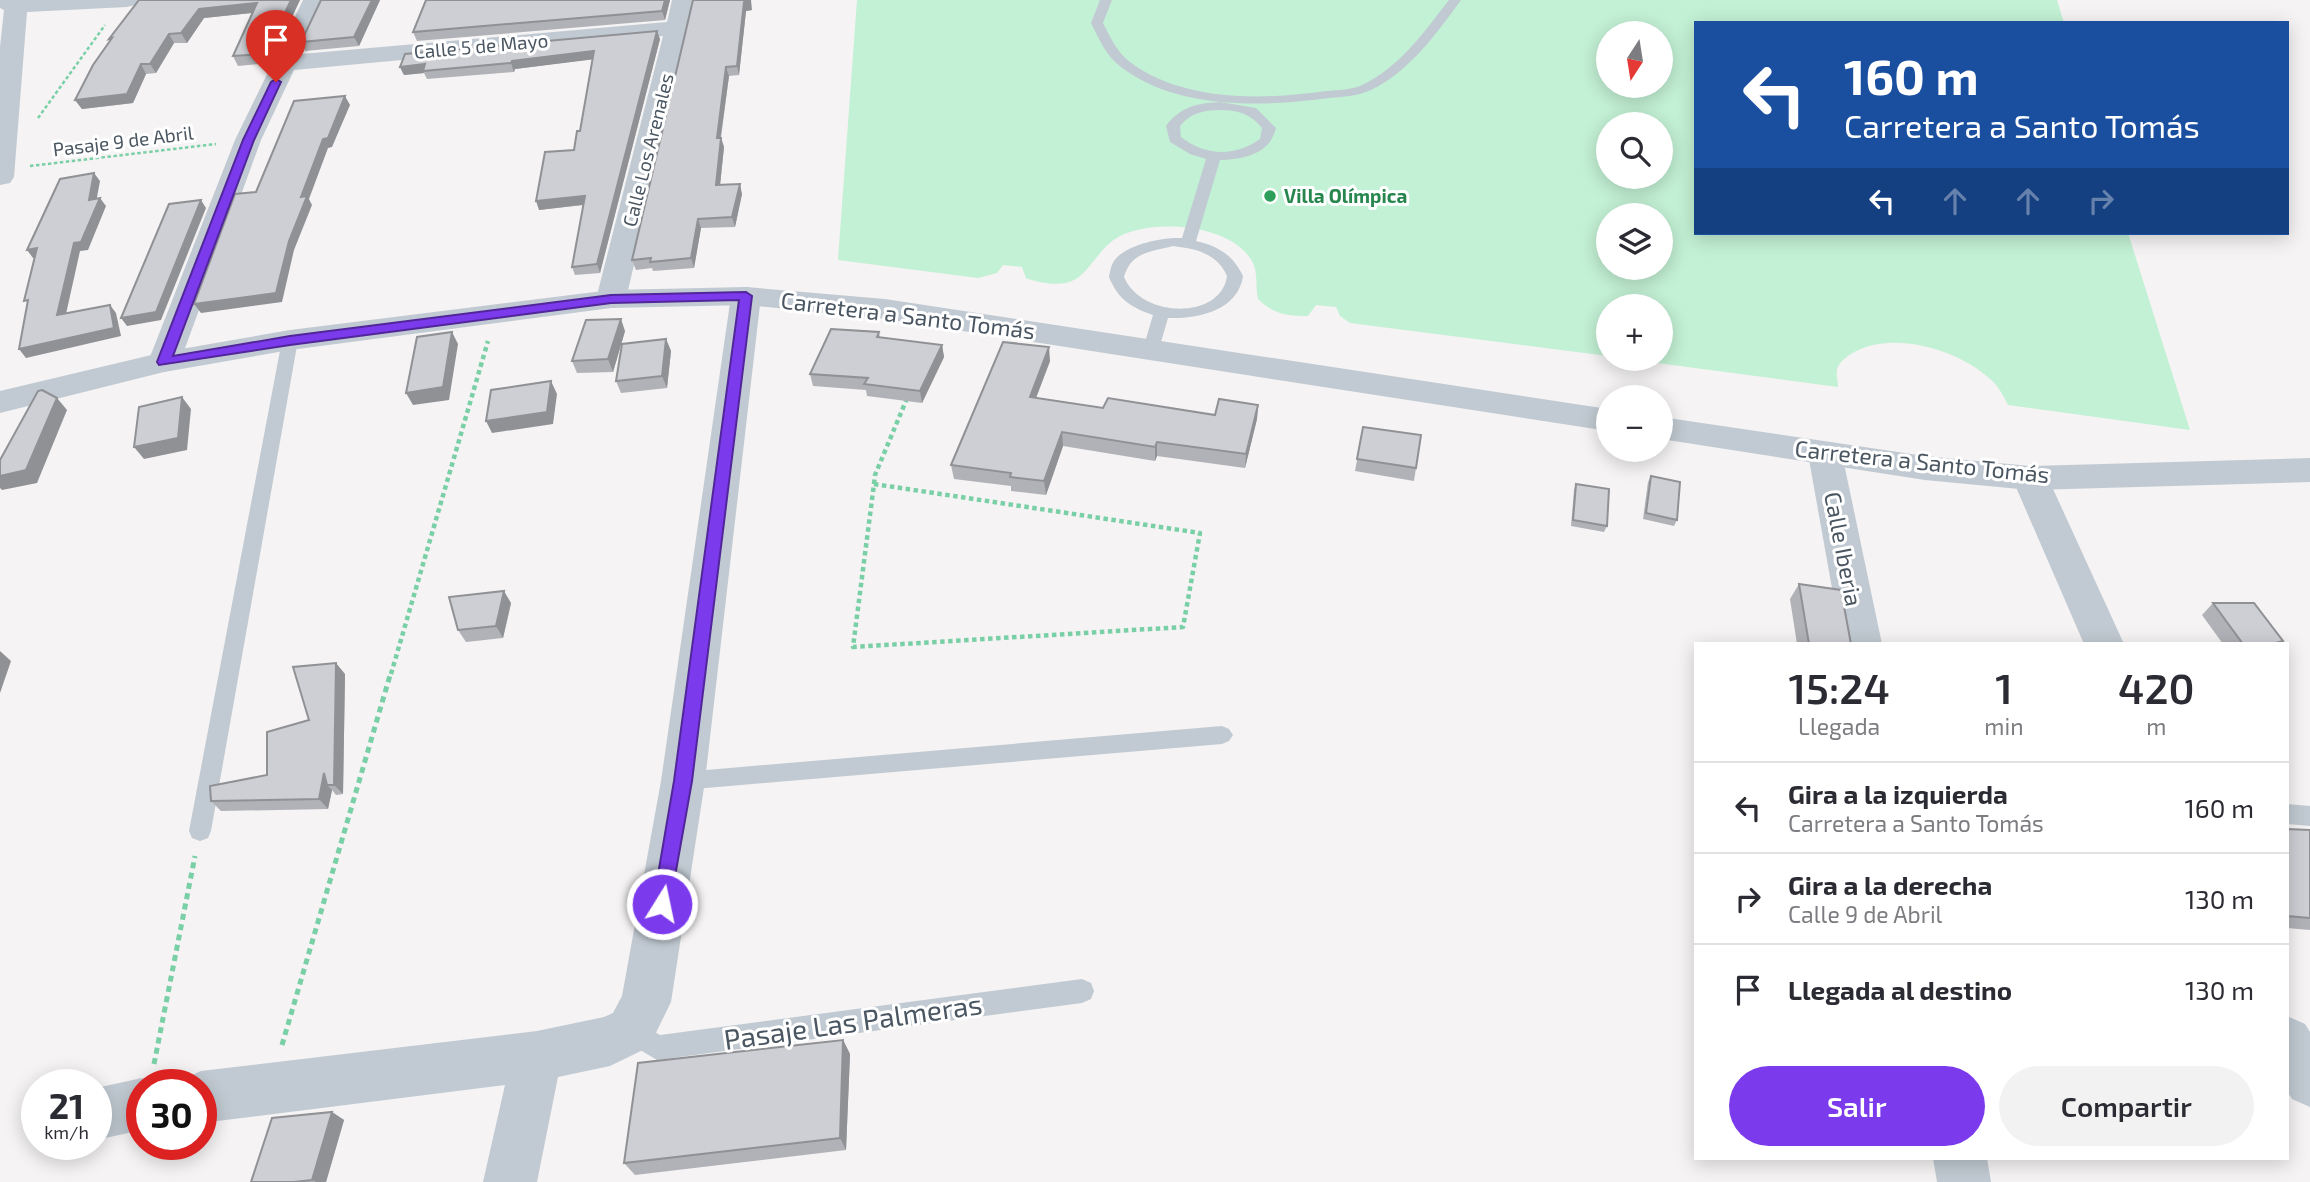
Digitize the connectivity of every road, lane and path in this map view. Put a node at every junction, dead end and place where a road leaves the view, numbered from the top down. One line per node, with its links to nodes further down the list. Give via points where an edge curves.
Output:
1 (125, 0): 6 (street); 12 (path)
2 (315, 0): 8 (street)
3 (684, 0): 7 (street, Calle Los Arenales)
4 (1106, 0): 9 (lane, via 1097,23 1107,46 1127,67)
5 (1455, 0): 9 (lane, via 1397,68 1362,90 1299,100)
6 (8, 4): 12 (street)
7 (677, 28): 8 (street, Calle 5 de Mayo); 15 (street, Calle Los Arenales)
8 (285, 63): 10 (street)
9 (1231, 103): 11 (lane, via 1259,116 1269,135 1251,151); 11 (lane, via 1192,110 1173,126 1181,145)
10 (248, 140): 12 (path, Pasaje 9 de Abril); 20 (street)
11 (1214, 156): 13 (lane)
12 (1, 173)
13 (1188, 243): 16 (lane, via 1143,247 1116,269 1123,296); 16 (lane, via 1225,258 1232,267 1234,285 1208,308)
14 (746, 296): 15 (street, Carretera a Santo Tomás); 19 (street, Carretera a Santo Tomás, via 885,309); 32 (street)
15 (611, 299): 17 (street, Carretera a Santo Tomás)
16 (1161, 313): 19 (lane)
17 (496, 314): 18 (street, Carretera a Santo Tomás); 42 (path)
18 (290, 340): 20 (street, Carretera a Santo Tomás); 35 (lane)
19 (1151, 349): 23 (street, Carretera a Santo Tomás)
20 (164, 362): 22 (street, Carretera a Santo Tomás)
21 (910, 390): 28 (path)
22 (0, 402)
23 (1596, 418)
24 (1673, 430): 25 (street, Carretera a Santo Tomás)
25 (1825, 454): 27 (street, Carretera a Santo Tomás); 29 (street, Calle Iberia)
26 (2310, 470): 27 (street, Carretera a Santo Tomás)
27 (2031, 478): 30 (street)
28 (874, 484): 28 (path, via 853,646 1183,627 1200,533)
29 (1861, 642)
30 (2103, 642)
31 (1222, 735): 32 (lane)
32 (683, 781): 37 (street, via 646,1002)
33 (2289, 814): 34 (lane)
34 (2310, 816)
35 (200, 831): 40 (path)
36 (1082, 991): 37 (lane, Pasaje Las Palmeras, via 657,1048)
37 (631, 1030): 39 (street, via 610,1041)
38 (2289, 1045): 41 (street)
39 (537, 1056): 42 (street); 45 (street)
40 (151, 1069)
41 (2310, 1082)
42 (270, 1088): 43 (street)
43 (217, 1095)
44 (1960, 1160): 46 (street)
45 (510, 1182)
46 (1964, 1182)

